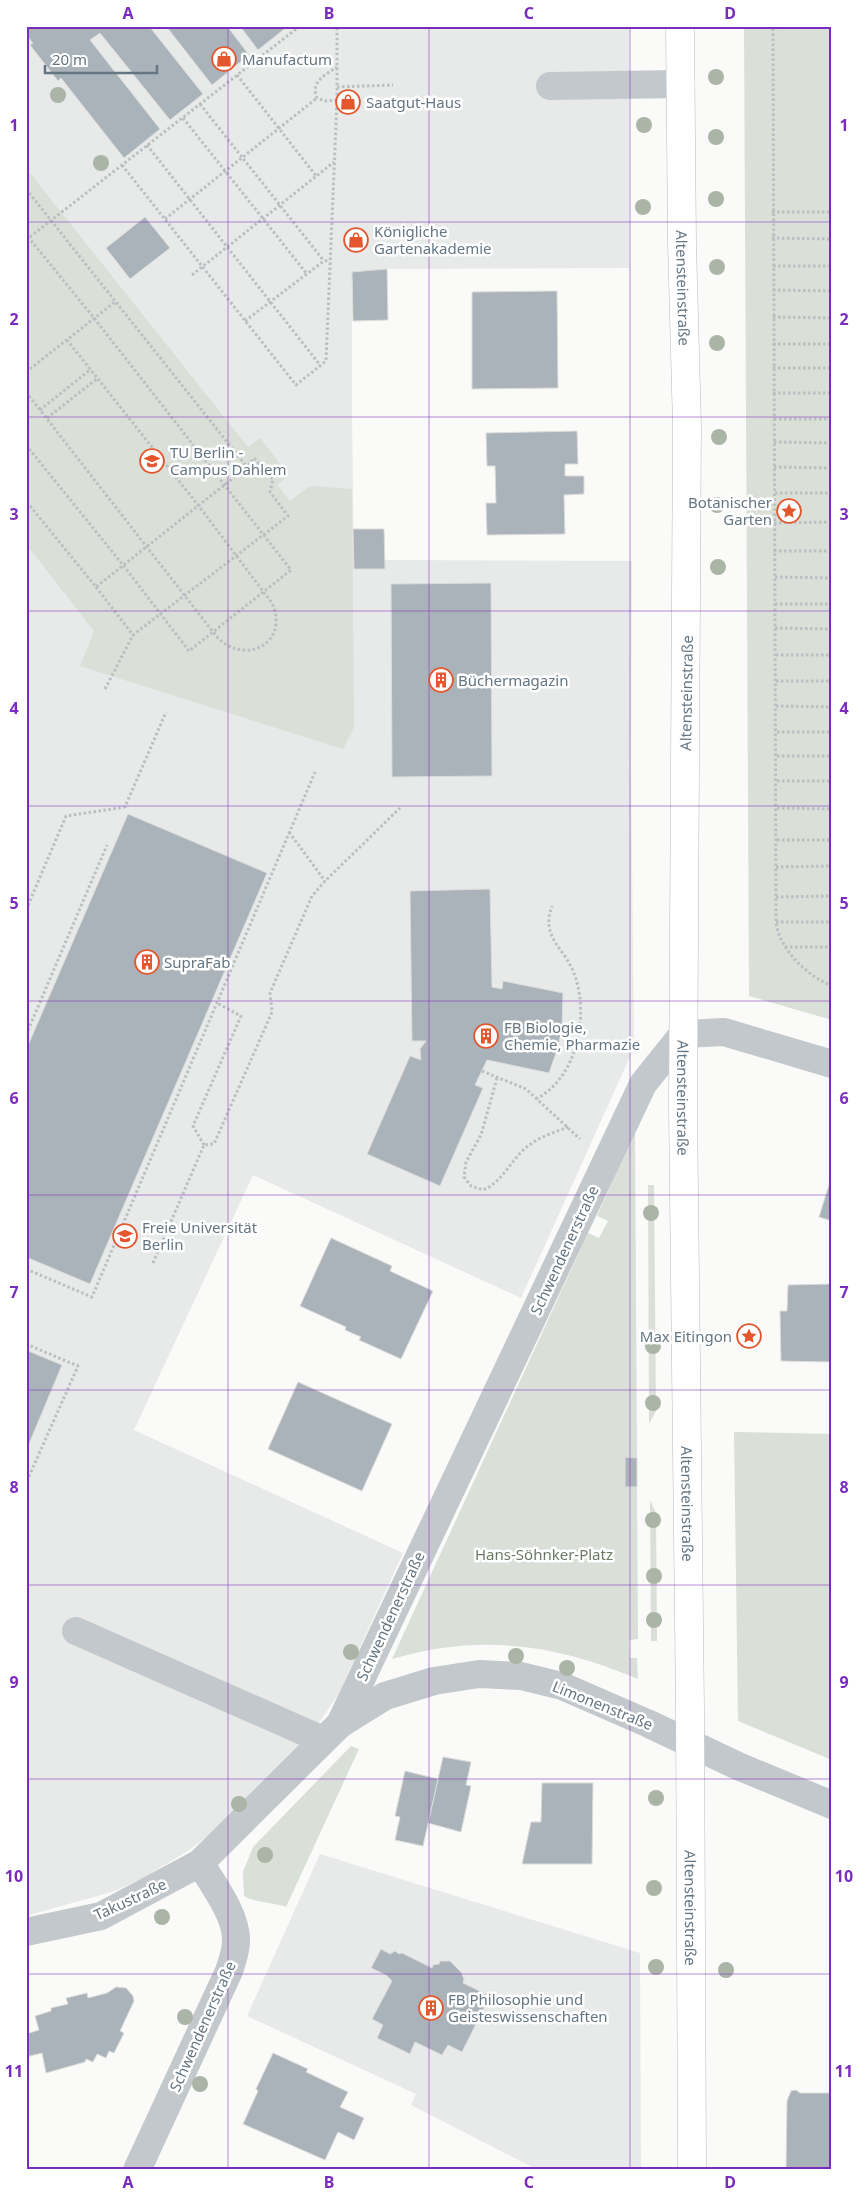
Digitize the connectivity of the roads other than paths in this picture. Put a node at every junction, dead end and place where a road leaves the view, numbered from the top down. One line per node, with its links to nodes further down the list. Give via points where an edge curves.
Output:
1 (680, 26): 2 (main road, Altensteinstraße)
2 (681, 84): 3 (street); 4 (main road, Altensteinstraße, via 687,425)
3 (550, 86)
4 (683, 1034): 5 (street, via 724,1032); 7 (street, Schwendenerstraße, via 643,1084); 8 (main road, Altensteinstraße)
5 (832, 1064)
6 (76, 1631): 7 (street)
7 (331, 1732): 8 (street, Limonenstraße, via 385,1696 434,1681 479,1674 521,1676 562,1686); 10 (street, Schwendenerstraße)
8 (690, 1743): 9 (street, Limonenstraße); 13 (main road, Altensteinstraße)
9 (832, 1805)
10 (200, 1863): 11 (street, Takustraße, via 102,1916); 12 (street, Schwendenerstraße, via 231,1916 236,1941 233,1958)
11 (26, 1932)
12 (137, 2170)
13 (692, 2170)

